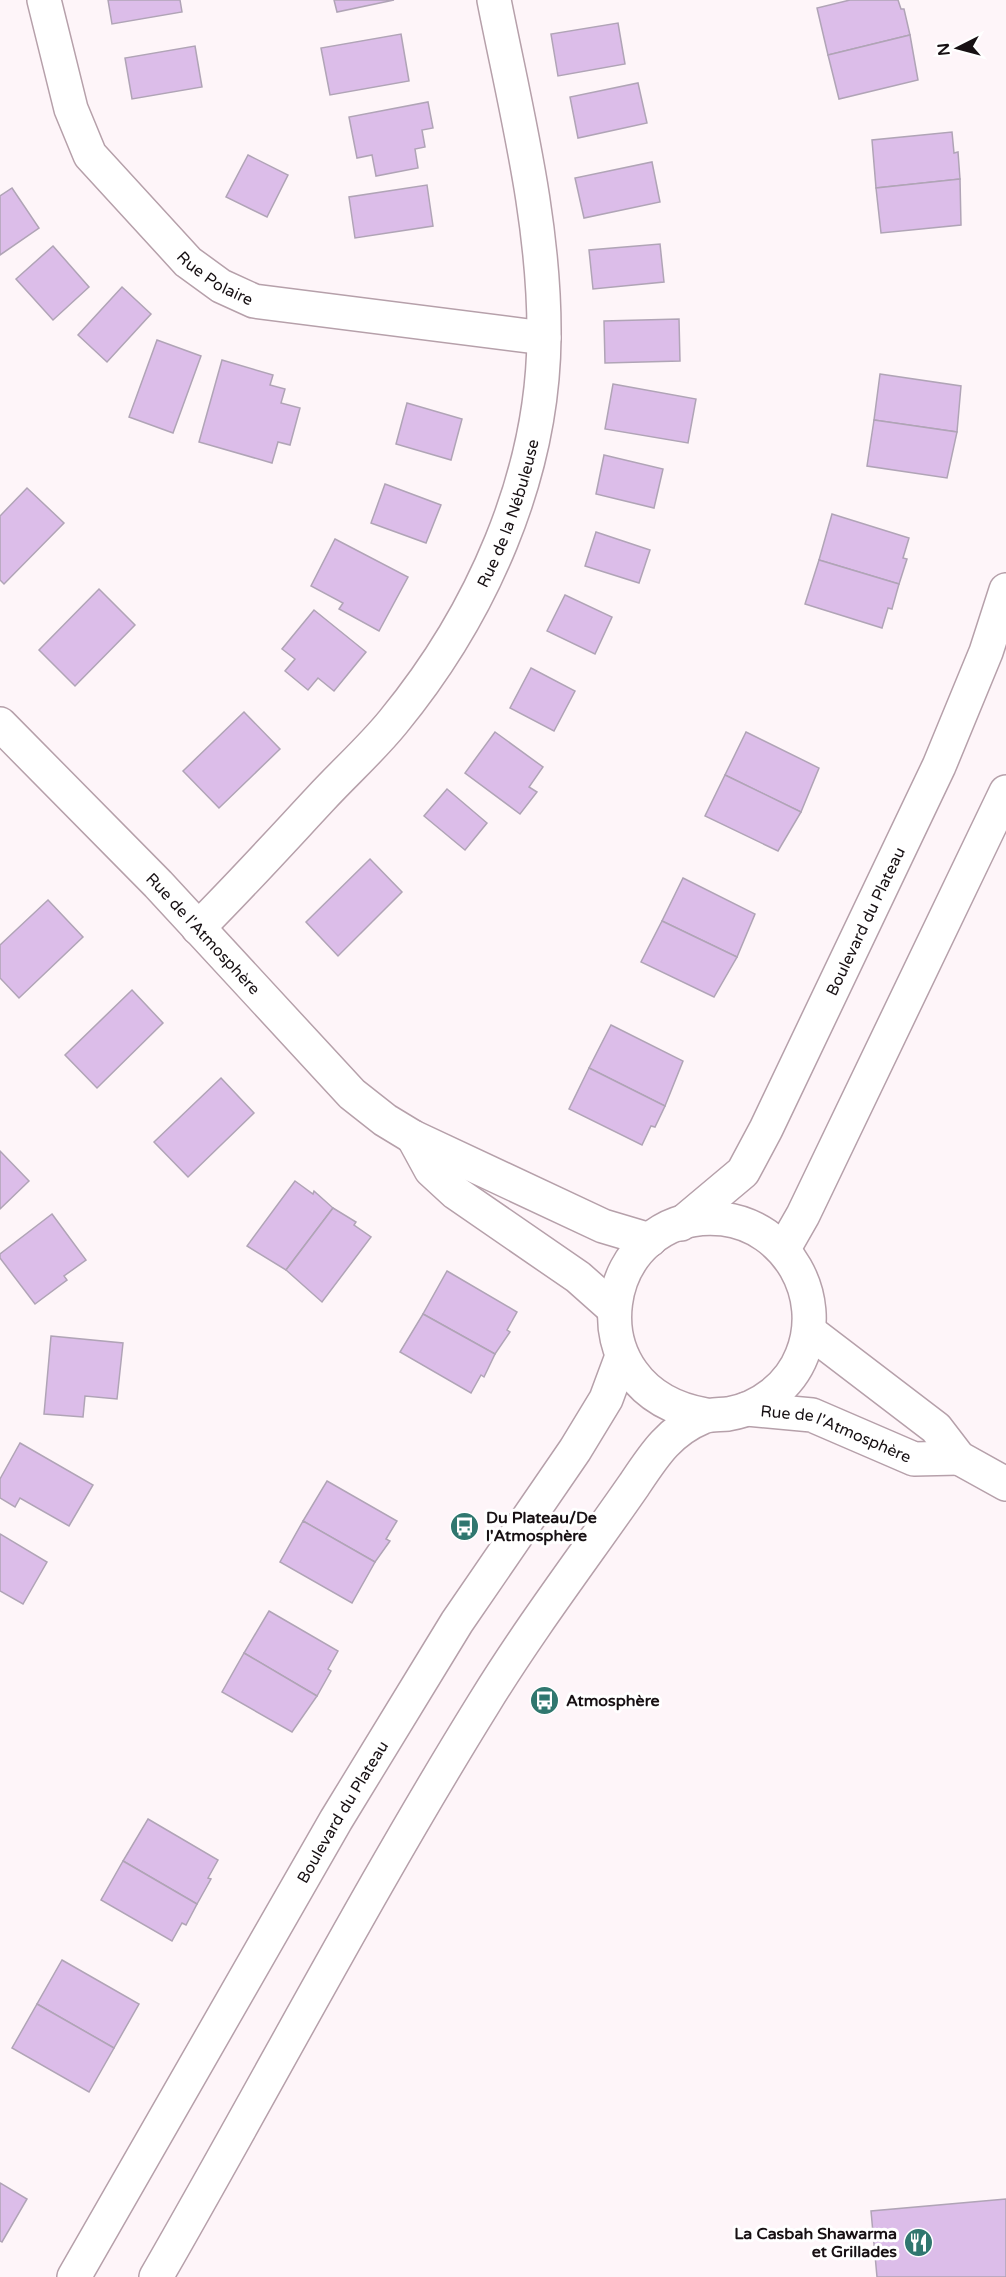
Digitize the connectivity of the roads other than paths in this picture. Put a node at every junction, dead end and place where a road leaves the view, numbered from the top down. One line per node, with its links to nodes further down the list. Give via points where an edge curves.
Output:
1 (44, 0): 3 (main road, Rue Polaire, via 71,109 90,155 188,262 220,286 254,301)
2 (494, 0): 3 (main road, Rue de la Nébuleuse, via 540,243)
3 (544, 338): 7 (main road, Rue de la Nébuleuse, via 533,429 510,520 495,559 450,640 365,756)
4 (1006, 590): 9 (main road, Boulevard du Plateau, via 986,652 939,766 766,1129 743,1172)
5 (0, 724): 7 (main road, Rue de l'Atmosphère)
6 (1006, 792): 11 (main road)
7 (198, 928): 8 (main road, Rue de l'Atmosphère, via 351,1094)
8 (413, 1137): 10 (main road, Rue de l'Atmosphère, via 603,1226); 12 (main road, via 431,1170 456,1193 578,1277)
9 (681, 1224): 10 (main road); 11 (main road, via 703,1219 746,1225)
10 (650, 1240): 12 (main road, via 632,1259 620,1283)
11 (783, 1250): 13 (main road, via 806,1287)
12 (614, 1309): 14 (main road, via 615,1333)
13 (809, 1331): 15 (main road, via 802,1356 789,1378 770,1396); 17 (main road, via 936,1428)
14 (622, 1356): 16 (main road, via 633,1375 656,1397 685,1412); 19 (main road, Boulevard du Plateau, via 606,1399 575,1450 457,1622 336,1820)
15 (747, 1409): 16 (main road); 17 (main road, Rue de l'Atmosphère, via 812,1415 914,1459)
16 (706, 1415): 20 (main road, via 661,1445 487,1698)
17 (959, 1458): 18 (main road)
18 (1006, 1484)
19 (74, 2277)
20 (156, 2277)

